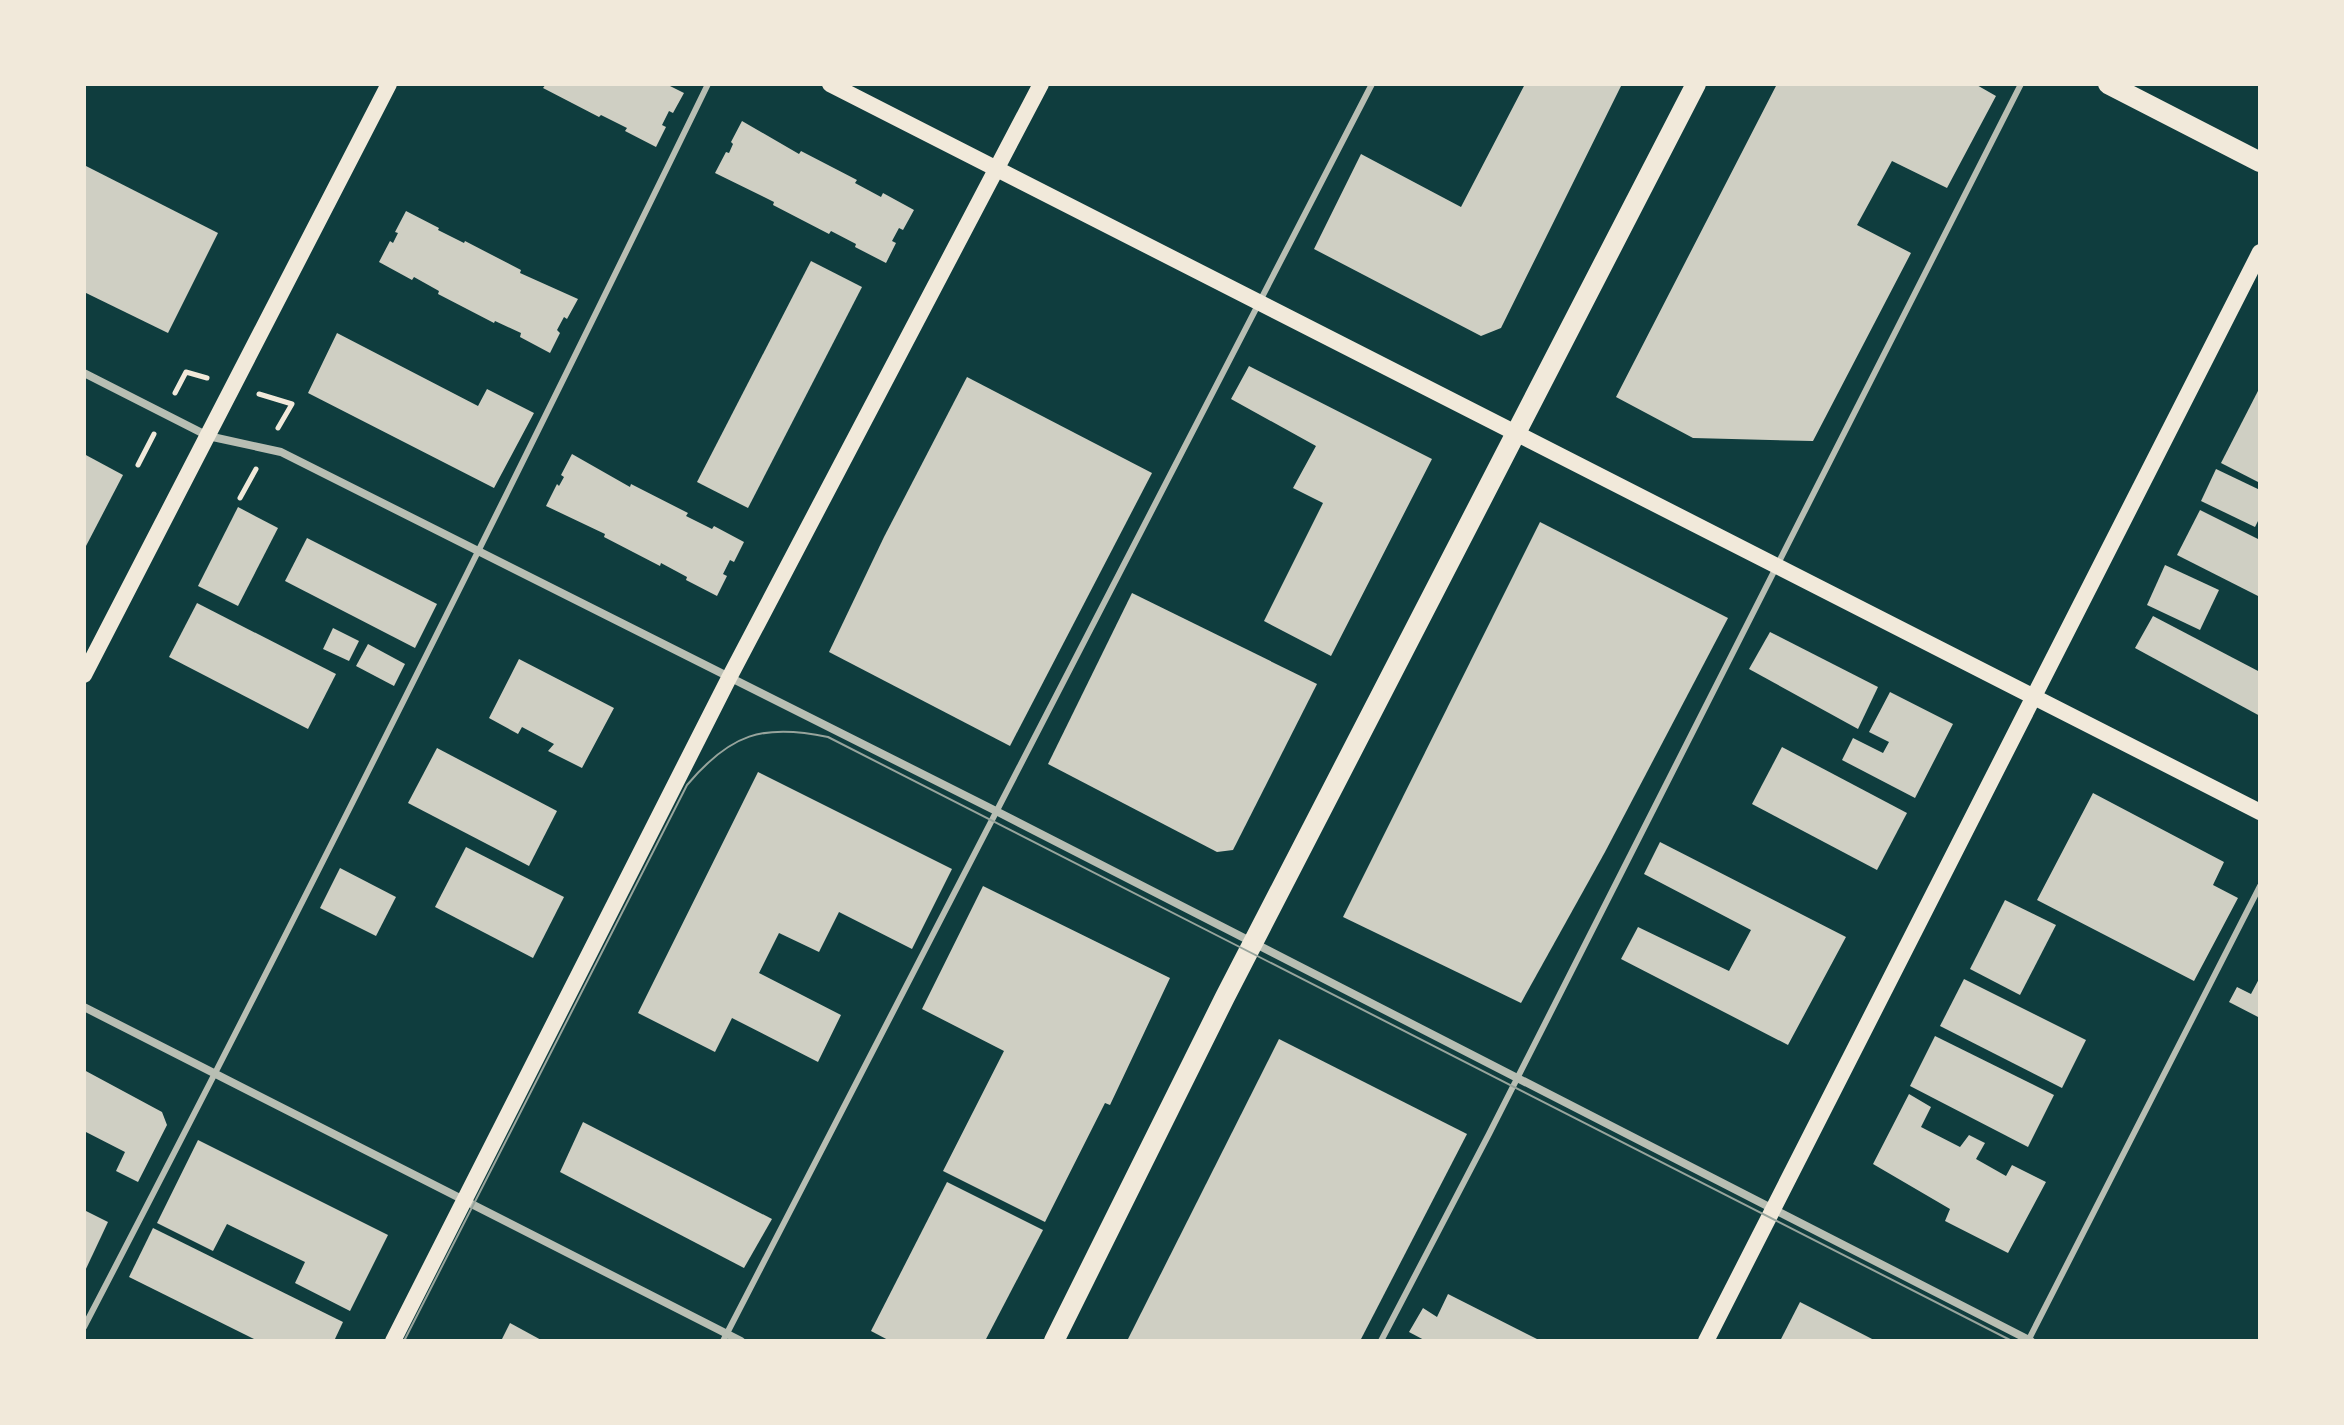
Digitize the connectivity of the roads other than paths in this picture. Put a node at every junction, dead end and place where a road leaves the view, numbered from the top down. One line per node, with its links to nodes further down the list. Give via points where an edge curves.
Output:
1 (389, 84): 15 (main road)
2 (708, 84): 16 (lane)
3 (830, 84): 10 (main road)
4 (1041, 84): 10 (main road)
5 (1372, 84): 12 (lane)
6 (1696, 84): 14 (main road)
7 (2021, 84): 17 (lane)
8 (2108, 84): 9 (main road)
9 (2260, 162)
10 (997, 169): 12 (main road); 19 (main road)
11 (2260, 252): 20 (main road)
12 (1258, 300): 14 (main road); 21 (lane)
13 (84, 373): 15 (street)
14 (1518, 432): 17 (main road); 24 (main road)
15 (208, 436): 16 (street, via 281,452); 18 (main road)
16 (479, 552): 19 (street); 26 (lane)
17 (1776, 566): 20 (main road); 27 (lane)
18 (84, 675)
19 (729, 678): 21 (street); 28 (main road)
20 (2035, 697): 22 (main road); 29 (main road)
21 (998, 812): 24 (street); 31 (lane)
22 (2260, 812)
23 (2260, 886): 37 (lane)
24 (1254, 942): 27 (street); 34 (main road)
25 (84, 1007): 26 (street)
26 (215, 1074): 28 (street); 30 (lane)
27 (1518, 1077): 29 (street); 35 (lane)
28 (463, 1201): 31 (street); 32 (main road)
29 (1775, 1209): 36 (main road); 37 (street)
30 (84, 1327)
31 (725, 1337): 33 (street)
32 (393, 1341)
33 (741, 1341)
34 (1054, 1341)
35 (1381, 1341)
36 (1706, 1341)
37 (2030, 1341)

